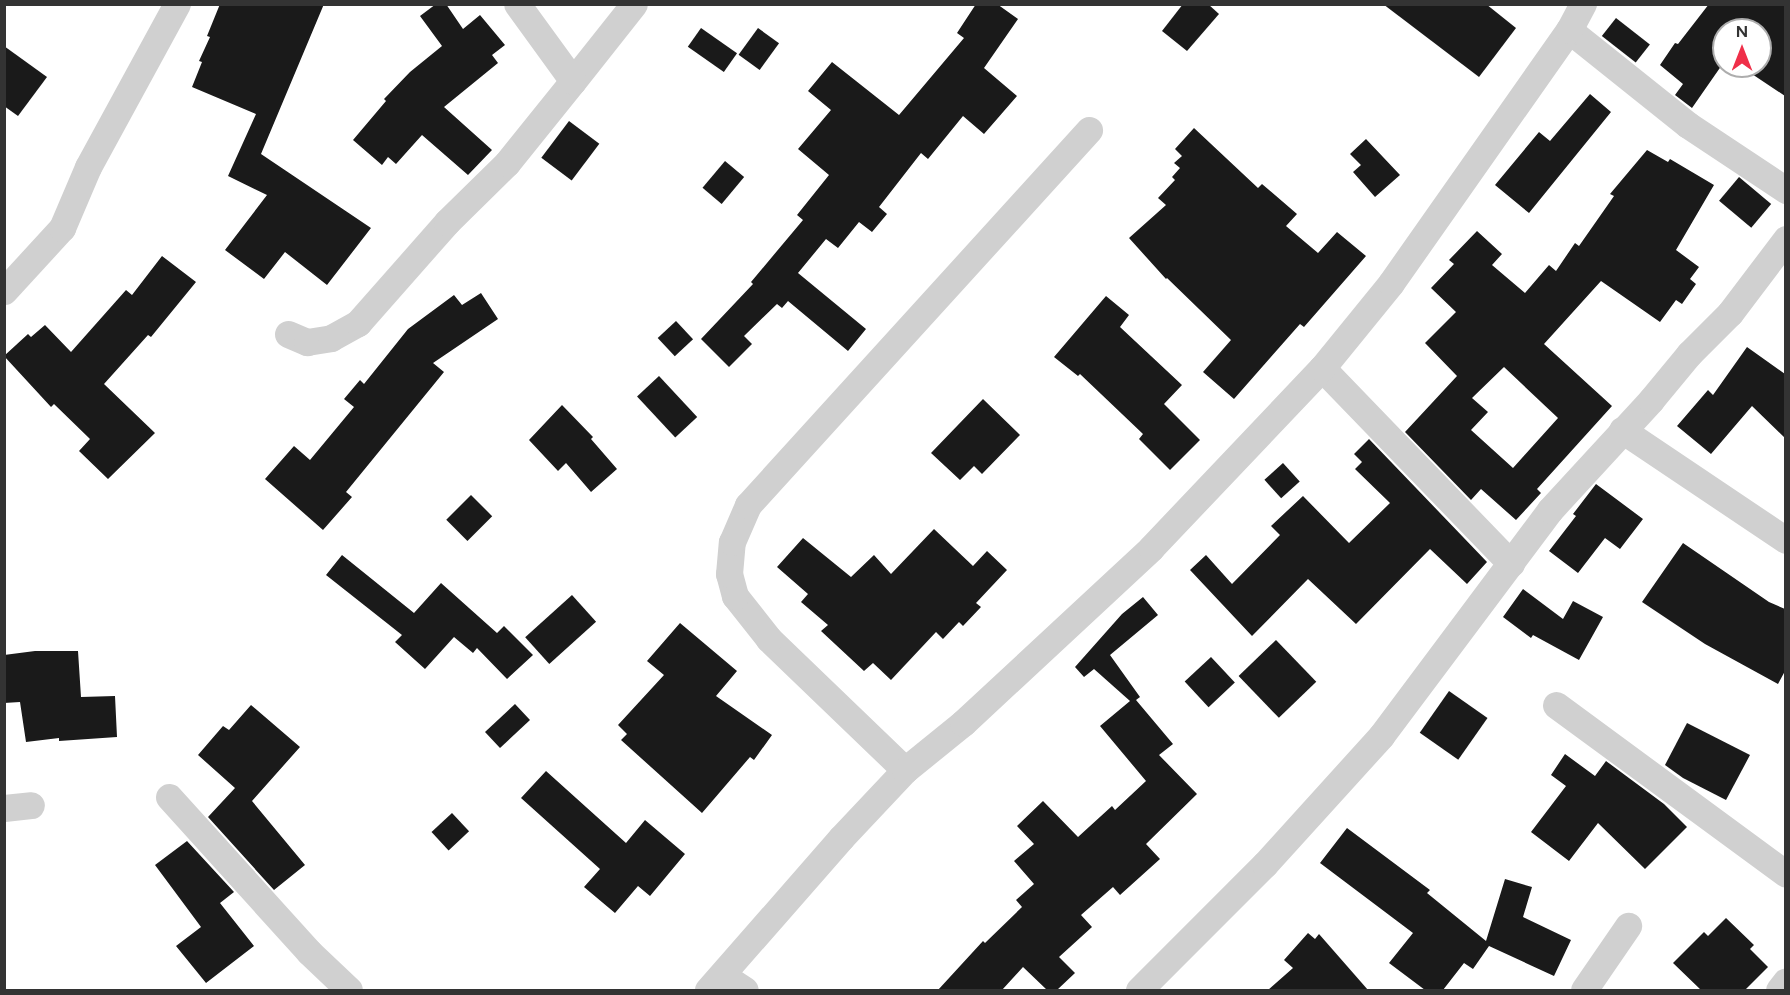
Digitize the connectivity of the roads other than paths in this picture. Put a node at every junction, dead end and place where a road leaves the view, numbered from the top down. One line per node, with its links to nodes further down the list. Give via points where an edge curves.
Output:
1 (177, 4): 10 (street, via 88,167 62,228)
2 (517, 4): 6 (street)
3 (634, 4): 6 (street)
4 (1583, 4): 5 (street)
5 (1569, 30): 8 (street, via 1688,125); 12 (street, via 1391,283)
6 (573, 81): 11 (street, via 507,163 447,222 358,323 331,338 307,342)
7 (1089, 130): 17 (street, via 748,505 732,542 729,574 735,596 769,639)
8 (1785, 190)
9 (1785, 239): 13 (street, via 1730,313)
10 (4, 291)
11 (288, 334)
12 (1322, 368): 15 (street); 17 (street, via 1151,548 963,723)
13 (1622, 430): 14 (street); 15 (street, via 1550,510)
14 (1785, 540)
15 (1511, 564): 27 (street, via 1381,736 1265,864)
16 (1556, 705): 21 (street)
17 (904, 770): 24 (street)
18 (169, 797): 25 (street)
19 (32, 805): 20 (street)
20 (4, 808)
21 (1785, 874)
22 (1628, 926): 28 (street)
23 (1785, 981): 29 (street)
24 (715, 983): 26 (street)
25 (349, 990)
26 (745, 990)
27 (1140, 990)
28 (1584, 990)
29 (1779, 990)

